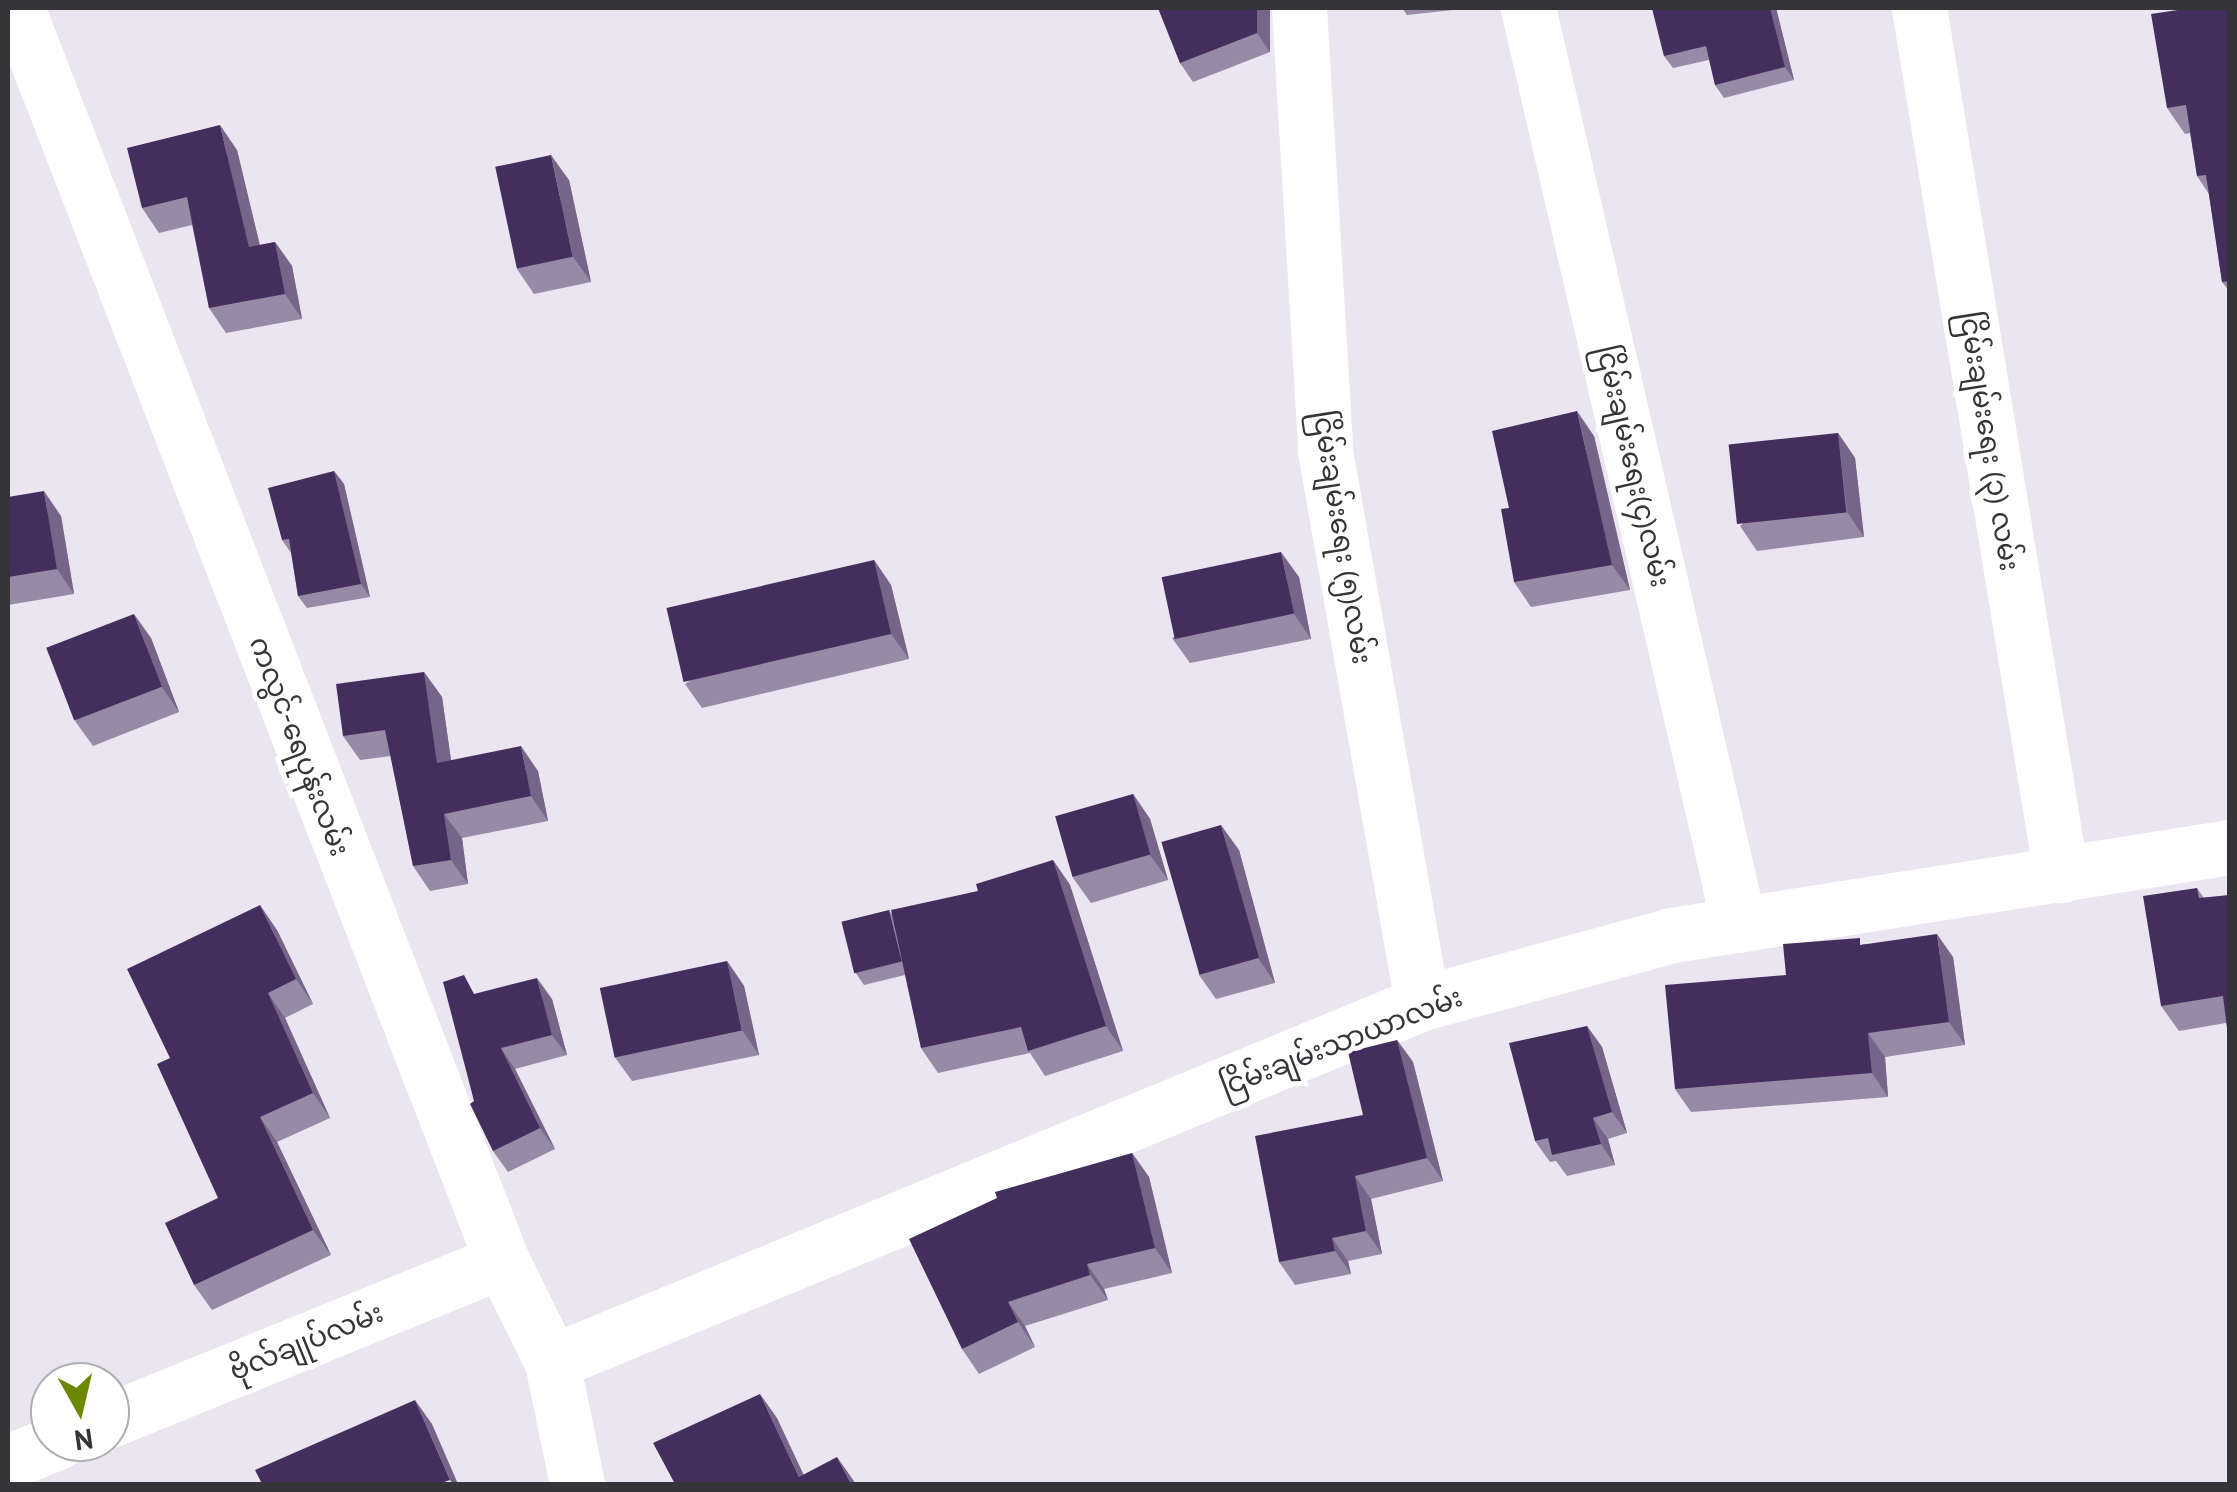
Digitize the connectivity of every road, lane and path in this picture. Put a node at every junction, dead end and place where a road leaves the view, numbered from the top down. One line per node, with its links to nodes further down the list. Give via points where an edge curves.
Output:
1 (17, 8): 9 (street, ကလွင်-ရေပုန်းလမ်း)
2 (1299, 8): 8 (street, ငြိမ်းချမ်းရေး (၅)လမ်း, via 1324,451)
3 (1528, 8): 7 (street, ငြိမ်းချမ်းရေး(၄)လမ်း)
4 (1919, 8): 6 (street, ငြိမ်းချမ်းရေး (၃) လမ်း)
5 (2230, 847): 6 (street, ငြိမ်းချမ်းသာယာလမ်း)
6 (2062, 874): 7 (street, ငြိမ်းချမ်းသာယာလမ်း)
7 (1739, 925): 8 (street, ငြိမ်းချမ်းသာယာလမ်း, via 1672,935)
8 (1422, 1003): 10 (street, ငြိမ်းချမ်းသာယာလမ်း)
9 (502, 1261): 10 (street, ကလွင်-ရေပုန်းလမ်း); 11 (street, ဗိုလ်ချုပ်လမ်း)
10 (552, 1362): 12 (street, ကလွင်-ရေပုန်းလမ်း)
11 (130, 1412)
12 (577, 1484)

